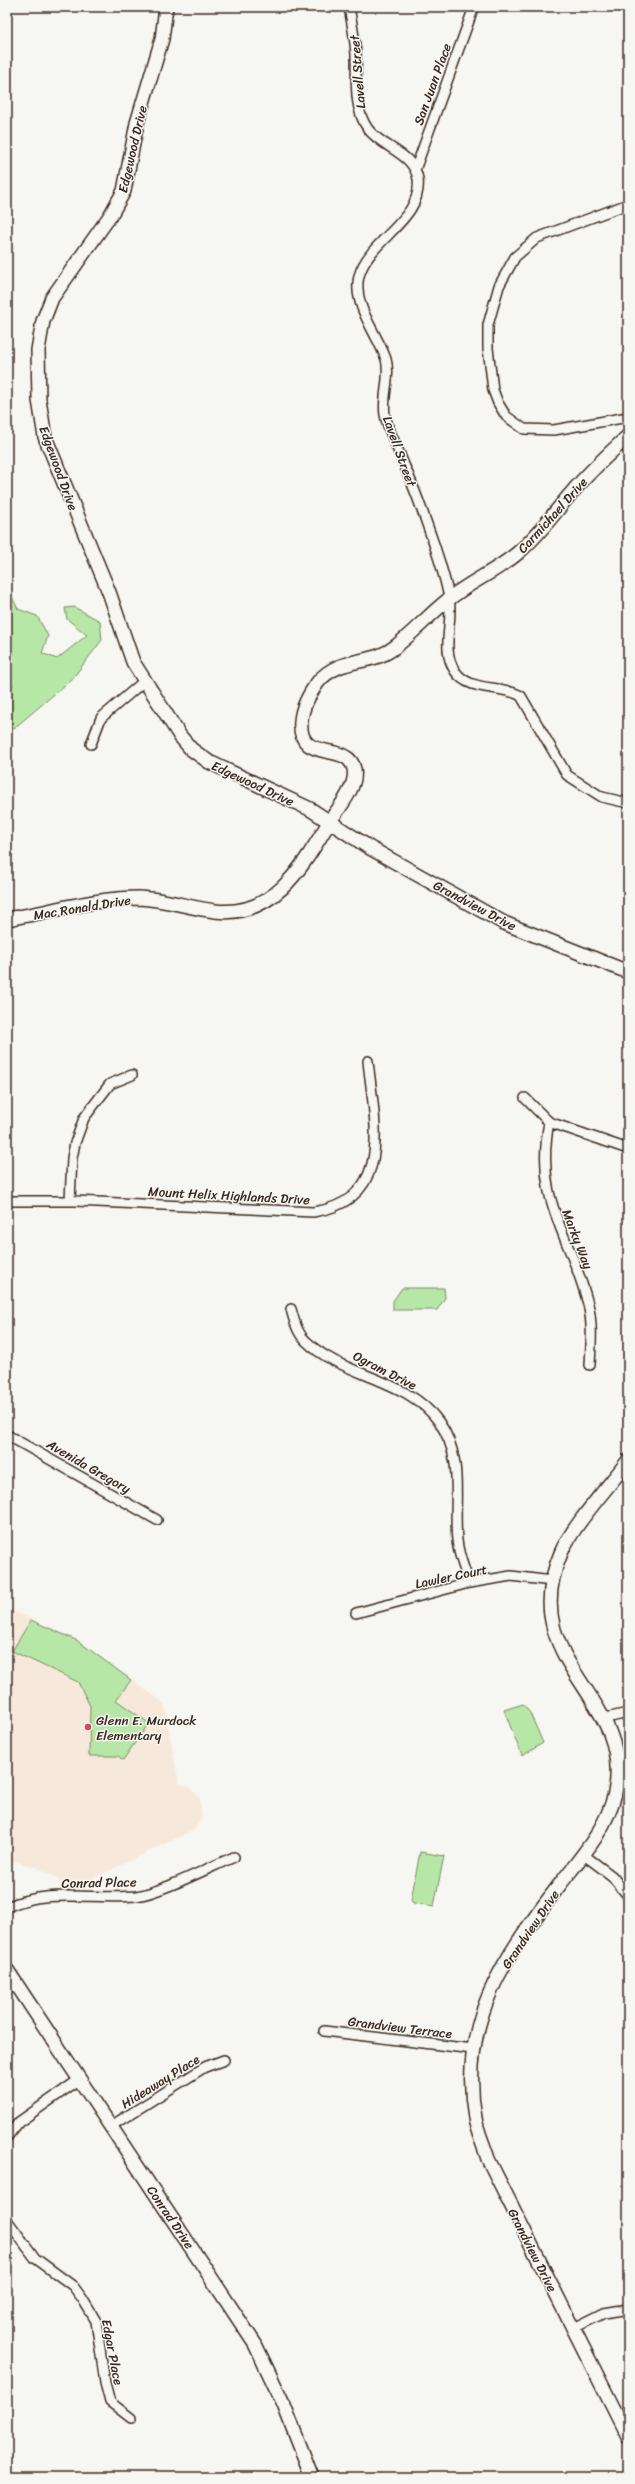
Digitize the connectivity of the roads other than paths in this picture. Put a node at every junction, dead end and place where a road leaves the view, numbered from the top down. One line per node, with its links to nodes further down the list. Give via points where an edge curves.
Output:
1 (166, 7): 9 (street, Edgewood Drive, via 162,39 139,116 124,191 113,212 52,298 43,321 38,350 39,400 45,437)
2 (349, 7): 4 (street, Lavell Street, via 361,117 375,136 406,158)
3 (474, 7): 4 (street, San Juan Place)
4 (416, 170): 8 (street, Lavell Street, via 418,188 411,209 368,258 359,276 359,293 365,316 386,360 388,377 385,414 429,528)
5 (628, 204): 6 (street, via 537,238 515,257 499,286 488,325 494,390 498,403 511,421 524,429 554,430)
6 (628, 417)
7 (628, 436): 8 (street, Carmichael Drive, via 575,488 519,552)
8 (449, 598): 11 (street, Lavell Street, via 447,643 457,674 471,684 513,691 521,696 567,775 602,797); 12 (street, via 393,649 334,669 318,682 307,699 301,716 303,739 312,748 346,757 352,762 355,771 350,789)
9 (143, 682): 10 (street, via 101,718); 12 (street, Edgewood Drive, via 180,736 200,756 218,767 287,797)
10 (91, 744)
11 (628, 803)
12 (330, 822): 13 (street, Mac Ronald Drive, via 286,887 263,903 233,912 215,911 174,901 138,898 108,900); 14 (street, Grandview Drive, via 370,848 504,923)
13 (7, 919)
14 (628, 972)
15 (368, 1061): 21 (street, Mount Helix Highlands Drive, via 376,1144 375,1159 360,1188 339,1205 313,1212)
16 (132, 1075): 21 (street, via 110,1084 84,1118 72,1158)
17 (525, 1098): 18 (street)
18 (549, 1122): 19 (street); 23 (street, Marky Way, via 544,1154 547,1192 588,1306 591,1329)
19 (628, 1149)
20 (7, 1201): 21 (street, Mount Helix Highlands Drive)
21 (70, 1201)
22 (291, 1309): 28 (street, Ogram Drive, via 297,1328 305,1341 322,1354 395,1387 424,1406 438,1421 449,1438 455,1455 457,1541)
23 (590, 1365)
24 (7, 1435): 26 (street, Avenida Gregory)
25 (628, 1461): 27 (street, Grandview Drive, via 572,1535 562,1552)
26 (157, 1520)
27 (552, 1581): 28 (street, Lawler Court, via 512,1576); 31 (street, Grandview Drive, via 551,1608 558,1641 570,1666)
28 (469, 1583): 29 (street, Lawler Court)
29 (356, 1613)
30 (628, 1713): 31 (street)
31 (606, 1718): 32 (street, Grandview Drive, via 613,1734 617,1760 616,1791 608,1815)
32 (584, 1855): 34 (street, via 612,1876); 38 (street, Grandview Drive, via 509,1956 486,1999)
33 (234, 1857): 35 (street, Conrad Place, via 137,1896 47,1896 28,1899)
34 (628, 1896)
35 (7, 1907)
36 (7, 1970): 40 (street, Conrad Drive)
37 (324, 2031): 38 (street, Grandview Terrace)
38 (473, 2049): 45 (street, Grandview Drive, via 471,2075 475,2118 483,2145 510,2206)
39 (224, 2060): 41 (street, Hideaway Place, via 205,2067)
40 (80, 2079): 41 (street, Conrad Drive); 42 (street, via 19,2122)
41 (111, 2126): 48 (street, Conrad Drive, via 255,2344 284,2405)
42 (7, 2137)
43 (7, 2220): 46 (street, Edgar Place, via 35,2258 73,2286 82,2298 96,2321 110,2402)
44 (628, 2310): 45 (street, via 604,2313)
45 (572, 2329): 47 (street, Grandview Drive)
46 (131, 2418)
47 (628, 2437)
48 (312, 2477)

